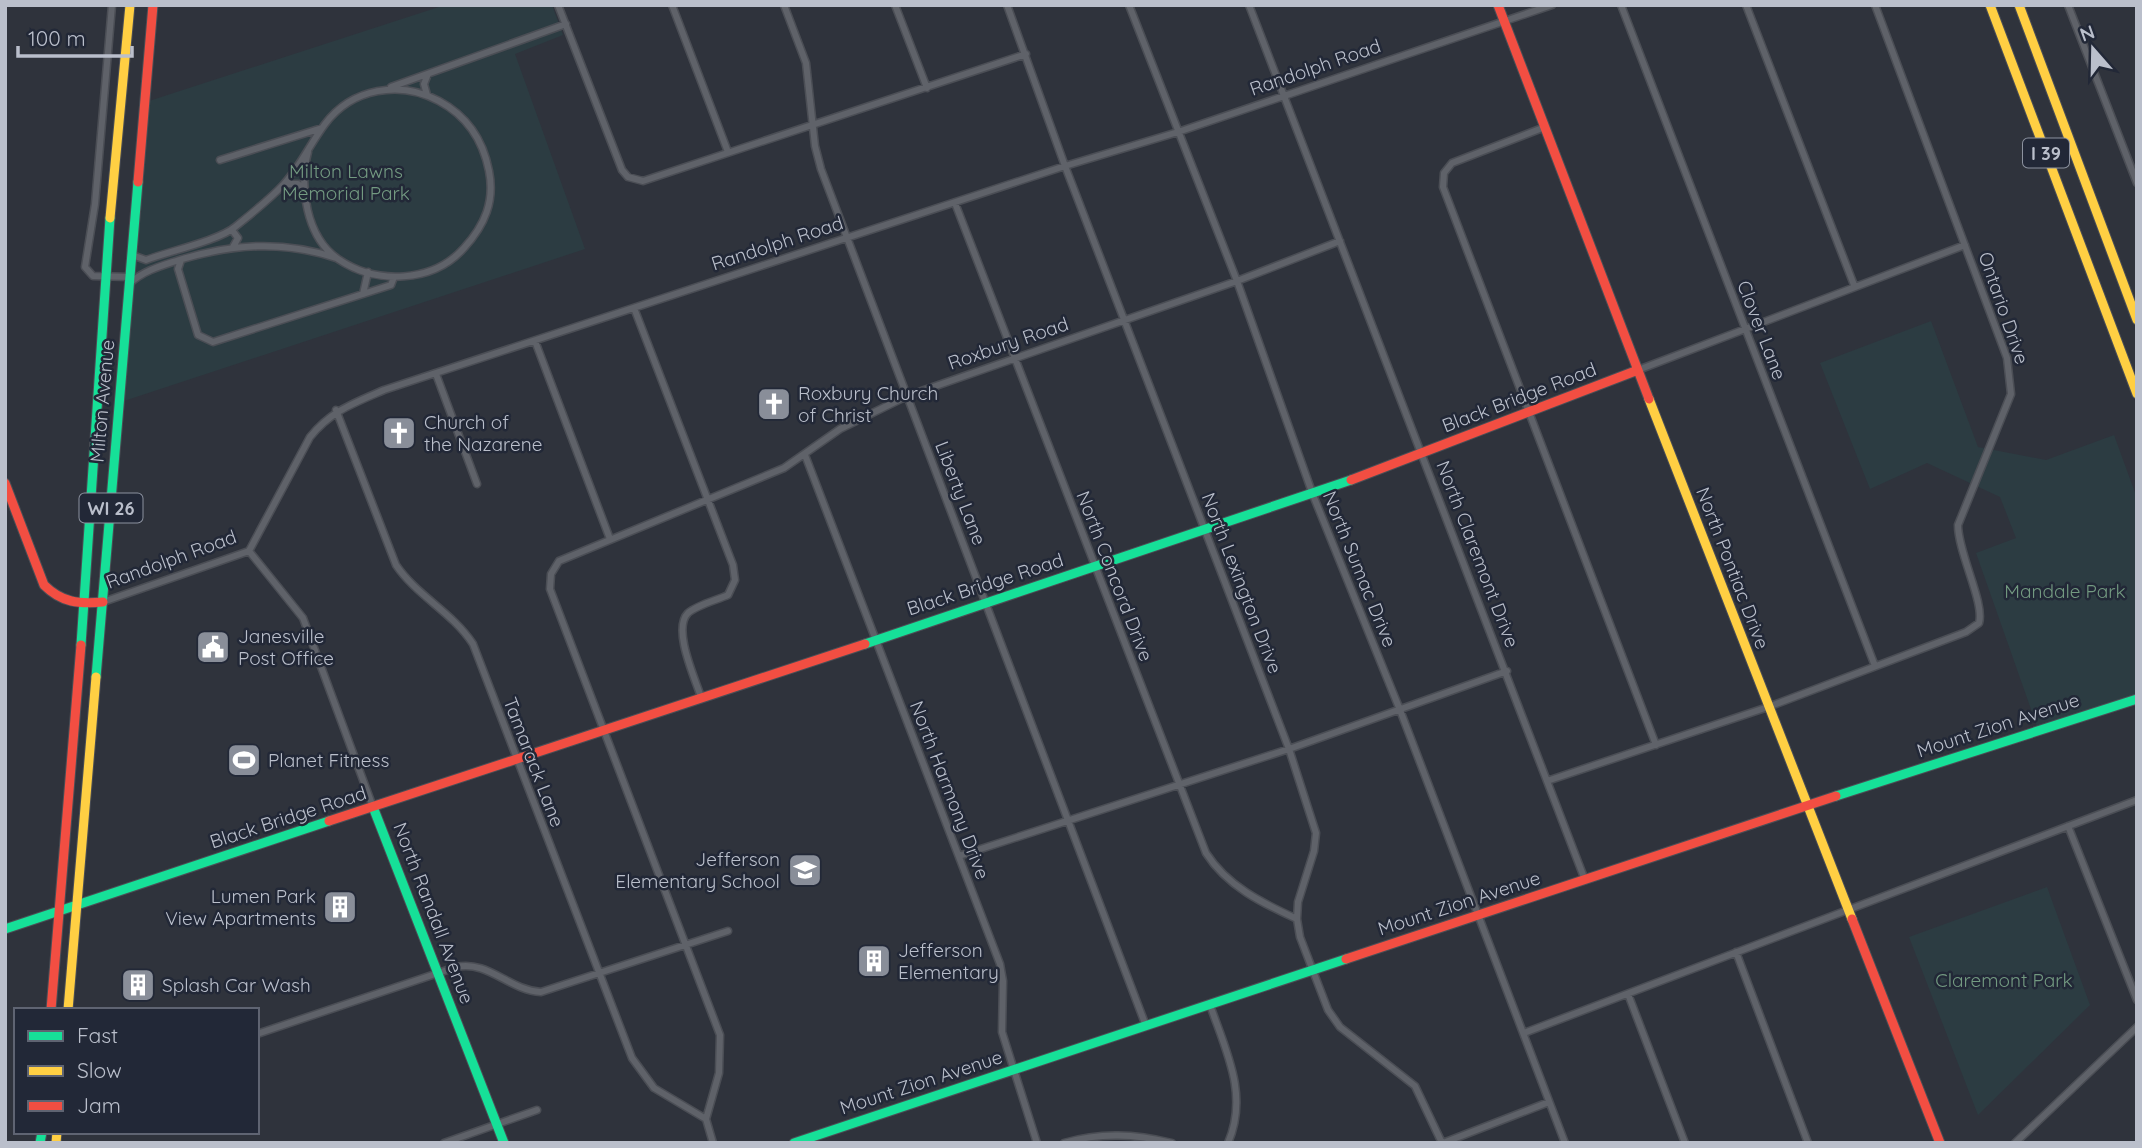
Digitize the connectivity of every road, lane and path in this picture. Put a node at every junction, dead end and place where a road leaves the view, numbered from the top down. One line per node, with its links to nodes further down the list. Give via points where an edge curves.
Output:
1 (112, 5): 50 (street, via 94,211 85,260 89,274)
2 (130, 5): 50 (main road, Milton Avenue / WI 26)
3 (153, 5): 44 (main road, Milton Avenue / WI 26)
4 (558, 5): 20 (street)
5 (672, 5): 32 (street)
6 (784, 5): 27 (street, Liberty Lane, via 806,63)
7 (895, 5): 23 (street)
8 (1007, 5): 21 (street, North Lexington Drive)
9 (1129, 5): 30 (street, North Sumac Drive)
10 (1249, 5): 26 (street, North Claremont Drive)
11 (1498, 5): 19 (main road, North Pontiac Drive)
12 (1552, 5): 19 (street, Randolph Road)
13 (1621, 5): 59 (street, Clover Lane)
14 (1746, 5): 54 (street)
15 (1875, 5): 42 (street, Ontario Drive)
16 (1990, 5): 64 (main road, I 39)
17 (2019, 5): 58 (main road, I 39)
18 (2068, 5): 35 (street)
19 (1504, 22): 26 (street, Randolph Road); 28 (main road, North Pontiac Drive)
20 (566, 24): 22 (street); 32 (street, via 628,177 643,181)
21 (1026, 54): 23 (street); 34 (street, North Lexington Drive)
22 (428, 74): 24 (street); 25 (street, via 424,84)
23 (927, 88): 27 (street)
24 (376, 92): 25 (street, via 402,88); 29 (street, via 347,102)
25 (427, 95): 51 (street, via 458,113 473,131 484,149 493,194 485,218 462,250 444,265 424,273)
26 (1284, 96): 30 (street, Randolph Road); 41 (street, North Claremont Drive)
27 (813, 124): 32 (street); 40 (street, Liberty Lane, via 821,169)
28 (1545, 127): 62 (main road, North Pontiac Drive); 67 (street, via 1452,163 1444,173 1443,187)
29 (323, 128): 31 (street); 33 (street)
30 (1178, 132): 34 (street, Randolph Road); 53 (street, North Sumac Drive)
31 (308, 152): 36 (street); 37 (street)
32 (728, 152)
33 (220, 160)
34 (1065, 166): 38 (street, Randolph Road); 57 (street, North Lexington Drive)
35 (2137, 183)
36 (284, 184): 37 (street); 39 (street)
37 (304, 189): 45 (street, via 319,237)
38 (955, 203): 40 (street, Randolph Road); 61 (street, North Concord Drive)
39 (232, 230): 43 (street, via 238,237); 44 (street, via 146,260)
40 (847, 239): 56 (street, Randolph Road); 65 (street, Liberty Lane)
41 (1340, 241): 53 (street, Roxbury Road); 68 (street, North Claremont Drive)
42 (1965, 245): 54 (street, Black Bridge Road); 82 (street, Ontario Drive, via 2011,376 2011,394 1958,525 1958,544 1980,611 1979,623)
43 (233, 247): 45 (street, via 311,249); 46 (street)
44 (132, 255): 52 (main road, Milton Avenue / WI 26)
45 (336, 258): 49 (street)
46 (181, 260): 47 (street); 48 (street)
47 (163, 265): 48 (street); 52 (street)
48 (178, 269): 55 (street, via 198,335 213,342)
49 (368, 272): 51 (street); 55 (street)
50 (105, 277): 52 (street); 79 (main road, Milton Avenue / WI 26)
51 (394, 277): 55 (street, via 391,285)
52 (130, 280): 78 (main road, Milton Avenue / WI 26)
53 (1237, 281): 57 (street, Roxbury Road); 72 (street, North Sumac Drive)
54 (1854, 285): 59 (street, Black Bridge Road)
55 (363, 294)
56 (634, 309): 60 (street, Randolph Road); 73 (street)
57 (1124, 320): 61 (street, Roxbury Road); 74 (street, North Lexington Drive)
58 (2137, 320)
59 (1744, 328): 62 (street, Black Bridge Road); 82 (street, Clover Lane)
60 (535, 341): 63 (street, Randolph Road); 75 (street)
61 (1014, 357): 65 (street, Roxbury Road); 77 (street, North Concord Drive)
62 (1638, 370): 67 (main road, Black Bridge Road); 86 (main road, North Pontiac Drive)
63 (436, 374): 66 (street, Randolph Road); 71 (street)
64 (2137, 394)
65 (907, 396): 69 (street, Roxbury Road, via 840,429); 80 (street, Liberty Lane)
66 (336, 410): 76 (street, Randolph Road, via 310,437); 91 (street, Tamarack Lane, via 396,565 407,582 458,623 473,644)
67 (1528, 412): 68 (main road, Black Bridge Road); 89 (street)
68 (1422, 453): 72 (main road, Black Bridge Road); 83 (street, North Claremont Drive)
69 (805, 455): 73 (street, Roxbury Road); 81 (street, North Harmony Drive)
70 (5, 483): 79 (main road, Randolph Road, via 44,585 55,598)
71 (477, 485)
72 (1313, 495): 74 (main road, Black Bridge Road); 87 (street, North Sumac Drive)
73 (708, 502): 75 (street, Roxbury Road); 84 (street, via 735,580 728,595 689,612 682,622 681,634)
74 (1204, 530): 77 (main road, Black Bridge Road); 90 (street, North Lexington Drive)
75 (610, 539): 88 (street, Roxbury Road, via 559,561 551,573 550,589)
76 (249, 551): 78 (street, Randolph Road); 96 (street, North Randall Avenue, via 303,618)
77 (1095, 566): 80 (main road, Black Bridge Road); 93 (street, North Concord Drive)
78 (103, 602): 79 (main road, Randolph Road); 101 (main road, Milton Avenue / WI 26)
79 (85, 603): 103 (main road, Milton Avenue / WI 26)
80 (985, 603): 81 (main road, Black Bridge Road); 97 (street, Liberty Lane)
81 (875, 639): 84 (main road, Black Bridge Road); 99 (street, North Harmony Drive)
82 (1875, 666): 86 (street)
83 (1507, 671): 87 (street); 92 (street, North Claremont Drive)
84 (701, 697): 88 (main road, Black Bridge Road)
85 (2137, 699): 95 (main road, Mount Zion Avenue)
86 (1768, 707): 89 (street); 95 (main road, North Pontiac Drive)
87 (1400, 710): 90 (street); 104 (street, North Sumac Drive)
88 (603, 730): 91 (main road, Black Bridge Road); 108 (street)
89 (1656, 745): 92 (street)
90 (1289, 749): 93 (street); 105 (street, North Lexington Drive, via 1315,833)
91 (515, 759): 96 (main road, Black Bridge Road); 112 (street, Tamarack Lane)
92 (1547, 781): 100 (street, North Claremont Drive)
93 (1177, 783): 97 (street); 105 (street, North Concord Drive, via 1218,872)
94 (2137, 800): 98 (street)
95 (1807, 806): 100 (main road, Mount Zion Avenue); 102 (main road, North Pontiac Drive)
96 (373, 807): 101 (main road, Black Bridge Road); 111 (main road, North Randall Avenue)
97 (1069, 819): 99 (street); 118 (street, Liberty Lane)
98 (2068, 826): 102 (street); 114 (street)
99 (959, 856): 122 (street, North Harmony Drive, via 1000,964 1002,1032)
100 (1585, 880): 104 (main road, Mount Zion Avenue)
101 (78, 904): 103 (main road, Black Bridge Road); 117 (main road, Milton Avenue / WI 26)
102 (1849, 909): 109 (street); 139 (main road, North Pontiac Drive)
103 (58, 911): 106 (main road, Black Bridge Road); 116 (main road, Milton Avenue / WI 26)
104 (1478, 916): 110 (main road, Mount Zion Avenue); 121 (street, North Sumac Drive)
105 (1297, 919): 110 (street, North Lexington Drive)
106 (5, 929)
107 (727, 931): 108 (street)
108 (686, 945): 112 (street); 125 (street, via 720,1035 719,1073)
109 (1736, 952): 113 (street); 138 (street)
110 (1313, 970): 115 (main road, Mount Zion Avenue); 135 (street, North Lexington Drive, via 1328,1010 1340,1027 1415,1086)
111 (439, 973): 112 (street, via 477,965 519,989 541,992); 120 (street); 126 (main road, North Randall Avenue)
112 (598, 974): 125 (street, Tamarack Lane, via 642,1075 654,1088)
113 (1628, 994): 121 (street); 137 (street)
114 (2137, 1000)
115 (1210, 1005): 118 (main road, Mount Zion Avenue); 134 (street, via 1237,1090 1236,1117)
116 (51, 1008)
117 (68, 1008)
118 (1146, 1026): 122 (main road, Mount Zion Avenue)
119 (2137, 1027): 140 (street)
120 (259, 1033)
121 (1524, 1033): 123 (street, North Sumac Drive)
122 (1013, 1071): 130 (main road, Mount Zion Avenue); 131 (street, North Harmony Drive)
123 (1549, 1102): 135 (street); 136 (street, North Sumac Drive)
124 (537, 1110): 126 (street)
125 (706, 1119): 129 (street)
126 (497, 1125): 127 (street); 128 (main road, North Randall Avenue)
127 (444, 1143)
128 (504, 1143)
129 (713, 1143)
130 (794, 1143)
131 (1037, 1143)
132 (1064, 1143): 133 (street, via 1107,1134)
133 (1172, 1143)
134 (1228, 1143)
135 (1443, 1143)
136 (1565, 1143)
137 (1685, 1143)
138 (1808, 1143)
139 (1940, 1143)
140 (2015, 1143)

